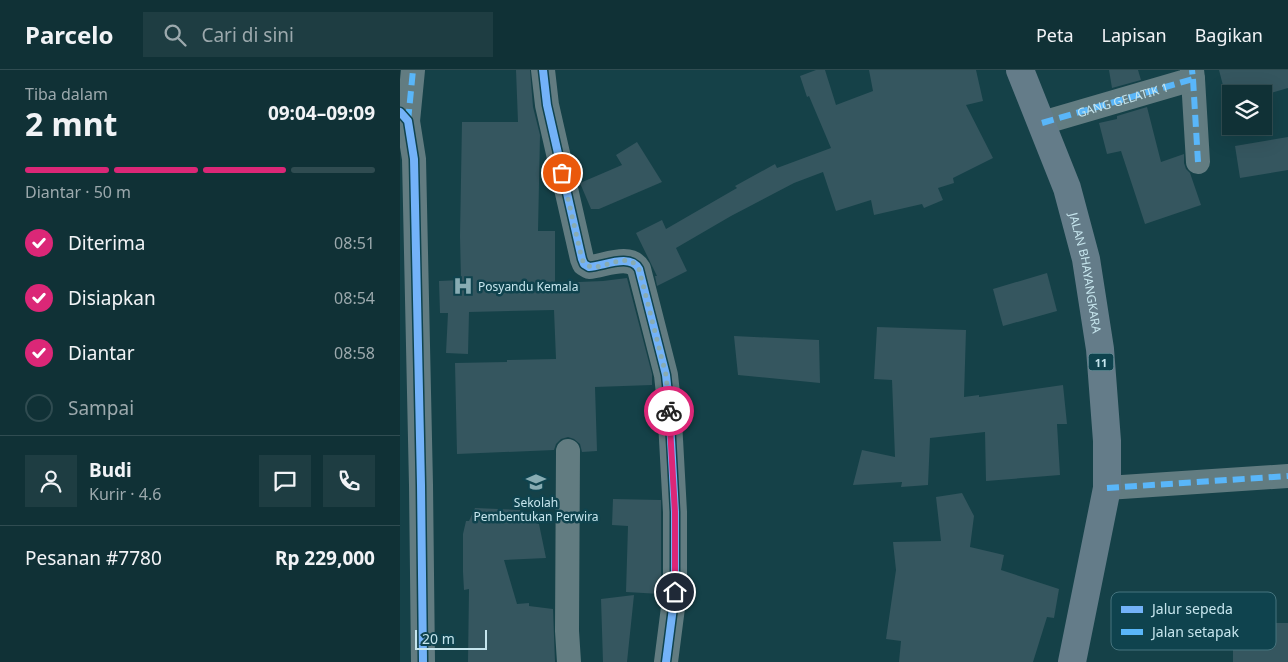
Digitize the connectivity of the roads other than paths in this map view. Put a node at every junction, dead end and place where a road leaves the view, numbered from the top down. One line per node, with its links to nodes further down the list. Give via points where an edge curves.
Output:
1 (413, 70): 5 (street)
2 (543, 70): 13 (street, via 547,105 584,264 589,267 624,260 631,261 639,269 666,375 675,512 675,592)
3 (1020, 70): 6 (highway, JALAN BHAYANGKARA / 11)
4 (1193, 75): 6 (street, GANG GELATIK 1); 7 (street)
5 (404, 117): 11 (street, via 414,159)
6 (1042, 123): 10 (highway, JALAN BHAYANGKARA / 11, via 1067,188 1086,260 1100,349)
7 (1198, 162)
8 (568, 451): 12 (street)
9 (1288, 476): 10 (street)
10 (1107, 488): 14 (highway, JALAN BHAYANGKARA / 11)
11 (423, 662)
12 (569, 662)
13 (666, 662)
14 (1072, 662)

